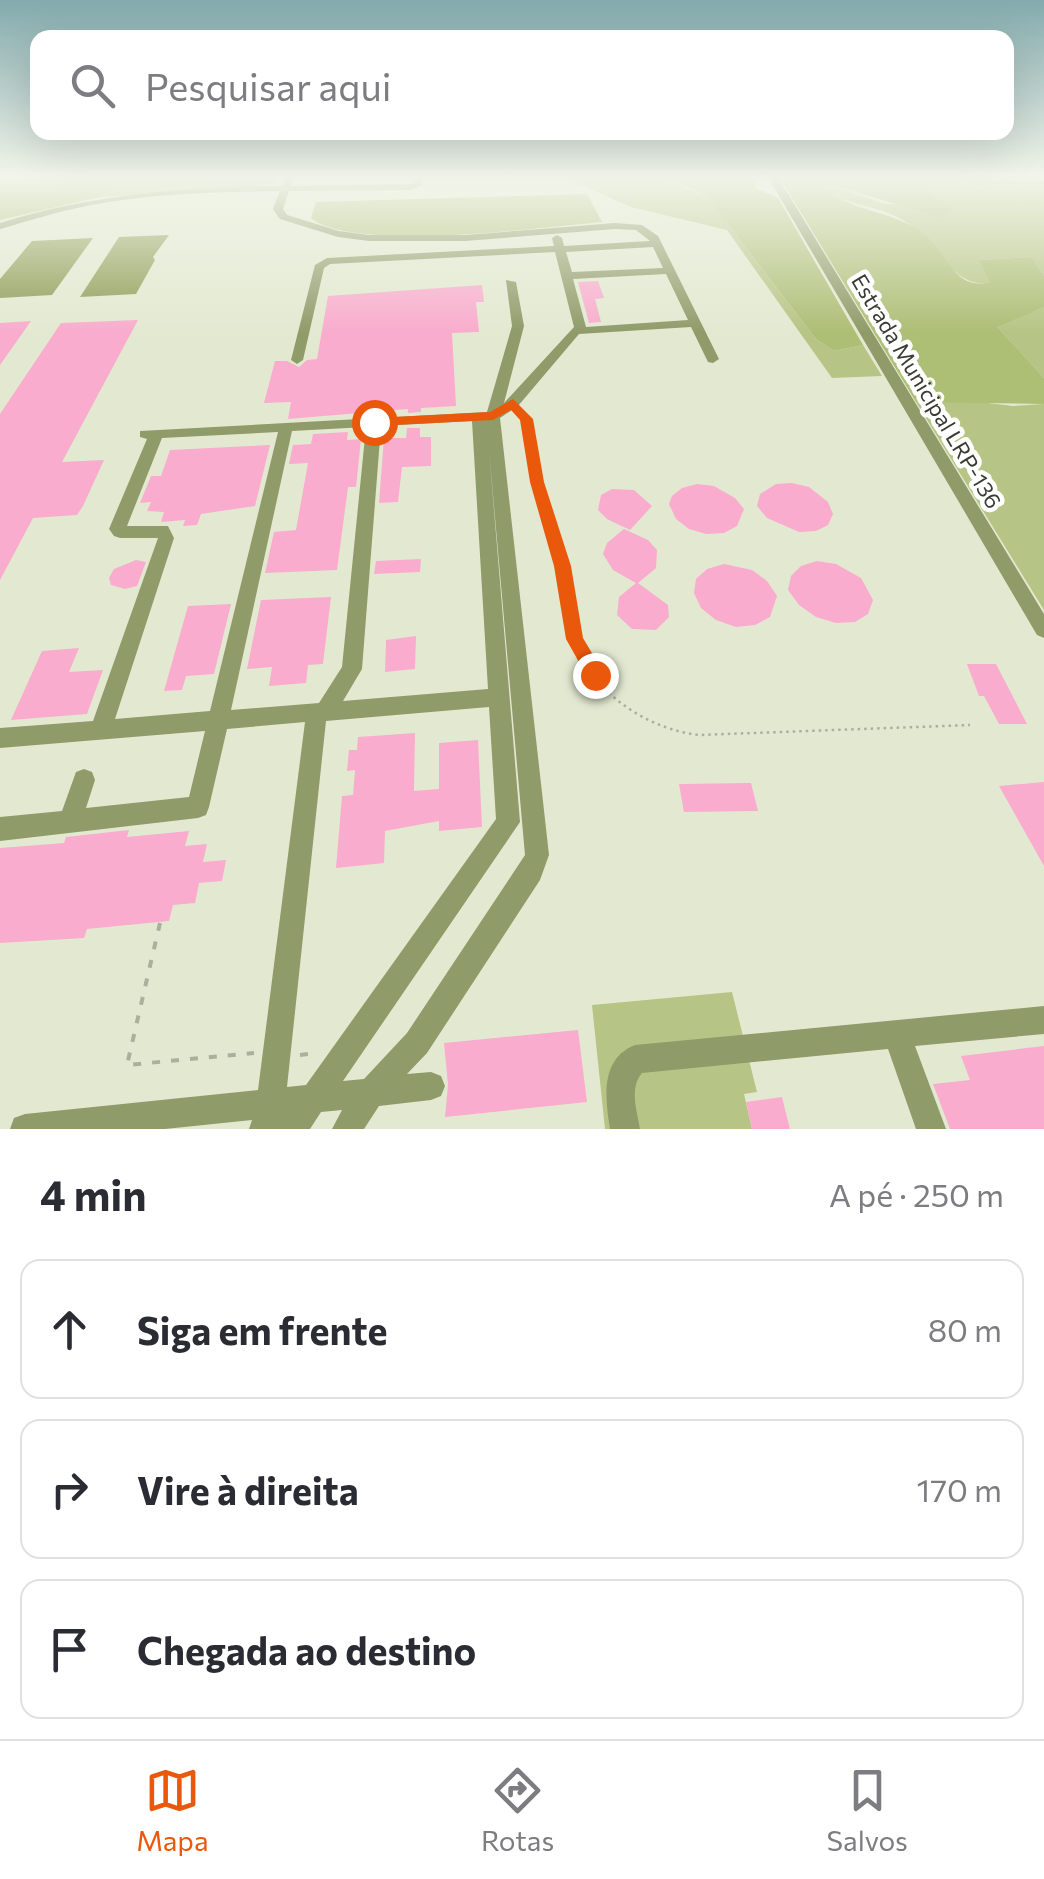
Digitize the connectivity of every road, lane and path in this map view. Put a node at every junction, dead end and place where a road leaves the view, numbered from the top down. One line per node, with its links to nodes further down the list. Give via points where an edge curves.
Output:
1 (321, 228): 3 (street, via 352,236 455,238)
2 (803, 228): 16 (street, Estrada Municipal LRP-136)
3 (555, 231): 4 (street, via 638,228); 5 (street)
4 (656, 244): 5 (street); 6 (street)
5 (560, 248): 7 (street); 12 (street, via 327,261 319,268)
6 (670, 271): 7 (street); 9 (street)
7 (567, 276): 10 (street)
8 (510, 282): 13 (street, via 518,326)
9 (695, 323): 10 (street); 11 (street)
10 (581, 329): 13 (street)
11 (713, 359)
12 (297, 360)
13 (495, 412): 14 (street); 17 (street); 20 (path, via 526,419 579,651 632,712 672,732 699,735); 32 (street, via 537,855 417,1043)
14 (374, 422): 15 (street); 18 (street, via 352,668)
15 (286, 427): 19 (street); 21 (street, via 150,434 117,529 162,530 166,538)
16 (1044, 630)
17 (500, 697): 18 (street); 29 (street, via 508,822)
18 (321, 712): 19 (street); 30 (street)
19 (219, 720): 21 (street); 24 (street, via 198,807)
20 (970, 725)
21 (101, 730): 22 (street)
22 (0, 738)
23 (84, 780): 24 (street)
24 (71, 819): 25 (street)
25 (0, 829)
26 (160, 922): 30 (path, via 127,1065 253,1053)
27 (1044, 1020): 28 (street)
28 (896, 1035): 37 (street, via 634,1060 619,1084); 38 (street)
29 (350, 1050): 30 (path); 33 (street)
30 (276, 1058): 34 (street)
31 (431, 1086): 32 (street)
32 (370, 1092): 33 (street); 36 (street)
33 (314, 1098): 34 (street)
34 (274, 1121): 35 (street)
35 (25, 1129)
36 (347, 1129)
37 (625, 1129)
38 (931, 1129)

